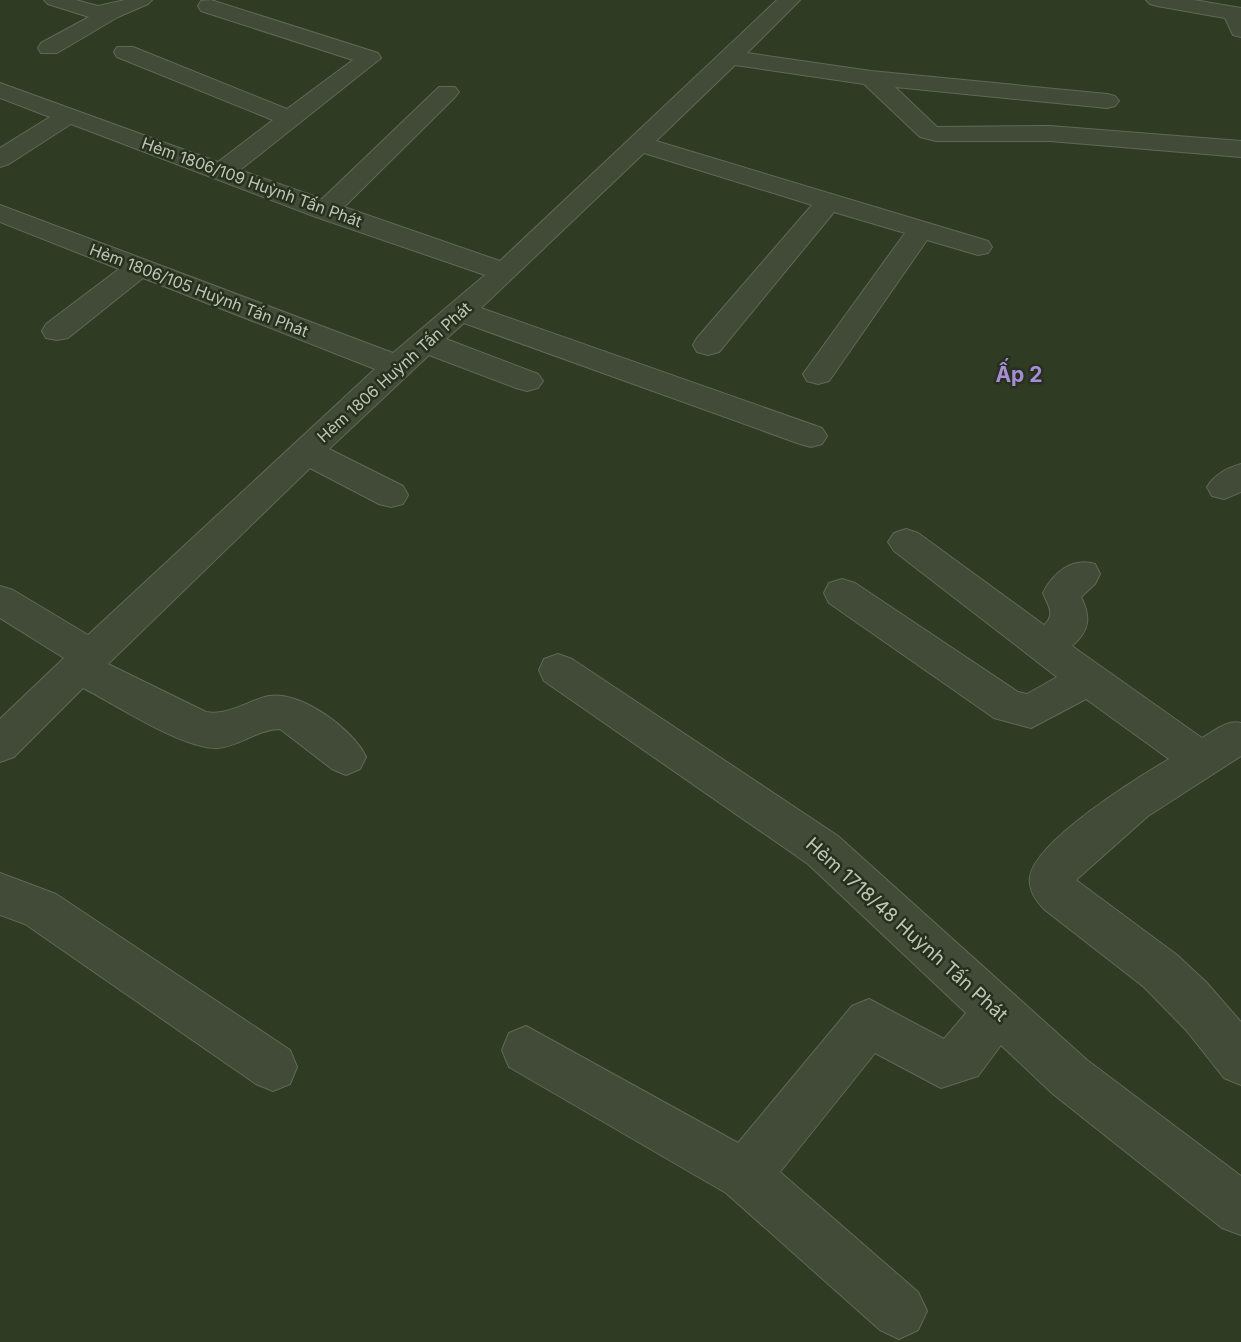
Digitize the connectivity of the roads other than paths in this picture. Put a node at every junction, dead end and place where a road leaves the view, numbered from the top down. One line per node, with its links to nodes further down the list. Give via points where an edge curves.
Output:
1 (55, 0): 6 (street)
2 (141, 0): 6 (street)
3 (789, 0): 10 (street, Hẻm 1806 Huỳnh Tấn Phát)
4 (1157, 0): 7 (street, via 1233,13)
5 (209, 6): 16 (street, via 370,58)
6 (99, 13): 8 (street)
7 (1241, 30)
8 (49, 48)
9 (125, 52): 16 (street)
10 (729, 57): 11 (street); 17 (street, Hẻm 1806 Huỳnh Tấn Phát)
11 (871, 78): 14 (street); 18 (street, via 936,134 1077,134)
12 (0, 90): 15 (street, Hẻm 1806/109 Huỳnh Tấn Phát)
13 (447, 93): 22 (street)
14 (1107, 101)
15 (69, 116): 19 (street); 20 (street, Hẻm 1806/109 Huỳnh Tấn Phát)
16 (290, 119): 20 (street)
17 (638, 143): 21 (street); 27 (street, Hẻm 1806 Huỳnh Tấn Phát)
18 (1241, 149)
19 (0, 159)
20 (223, 170): 22 (street, Hẻm 1806/109 Huỳnh Tấn Phát)
21 (829, 201): 24 (street); 31 (street)
22 (325, 211): 27 (street, Hẻm 1806/109 Huỳnh Tấn Phát)
23 (0, 213): 26 (street, Hẻm 1806/105 Huỳnh Tấn Phát)
24 (921, 230): 25 (street); 33 (street)
25 (978, 247)
26 (139, 267): 29 (street); 32 (street, Hẻm 1806/105 Huỳnh Tấn Phát)
27 (505, 272): 28 (street, Hẻm 1806 Huỳnh Tấn Phát)
28 (460, 311): 30 (street, Hẻm 1806 Huỳnh Tấn Phát); 35 (street)
29 (57, 331)
30 (424, 342): 32 (street, Hẻm 1806 Huỳnh Tấn Phát); 34 (street)
31 (708, 345)
32 (397, 366): 36 (street, Hẻm 1806 Huỳnh Tấn Phát)
33 (818, 374)
34 (527, 381)
35 (811, 436)
36 (307, 452): 37 (street); 43 (street, Hẻm 1806 Huỳnh Tấn Phát)
37 (391, 495)
38 (906, 542): 42 (street)
39 (1082, 574): 42 (street, via 1061,593 1070,613 1067,628)
40 (842, 593): 45 (street, via 1008,706 1031,711)
41 (0, 600): 43 (street)
42 (1045, 647): 45 (street)
43 (86, 661): 46 (street, Hẻm 1806 Huỳnh Tấn Phát); 47 (street, via 190,725 222,730 274,713 291,715)
44 (558, 670): 49 (street, Hẻm 1718/48 Huỳnh Tấn Phát, via 823,850)
45 (1088, 679): 51 (street, via 1219,749 1133,803 1069,856 1052,875 1052,887 1177,986 1214,1023)
46 (0, 745)
47 (346, 757)
48 (0, 894): 52 (street, via 40,909)
49 (998, 1009): 53 (street, via 961,1059 941,1064 869,1023); 54 (street, Hẻm 1718/48 Huỳnh Tấn Phát, via 1070,1077)
50 (526, 1050): 53 (street)
51 (1241, 1061)
52 (273, 1067)
53 (744, 1175): 55 (street)
54 (1241, 1209)
55 (899, 1311)

